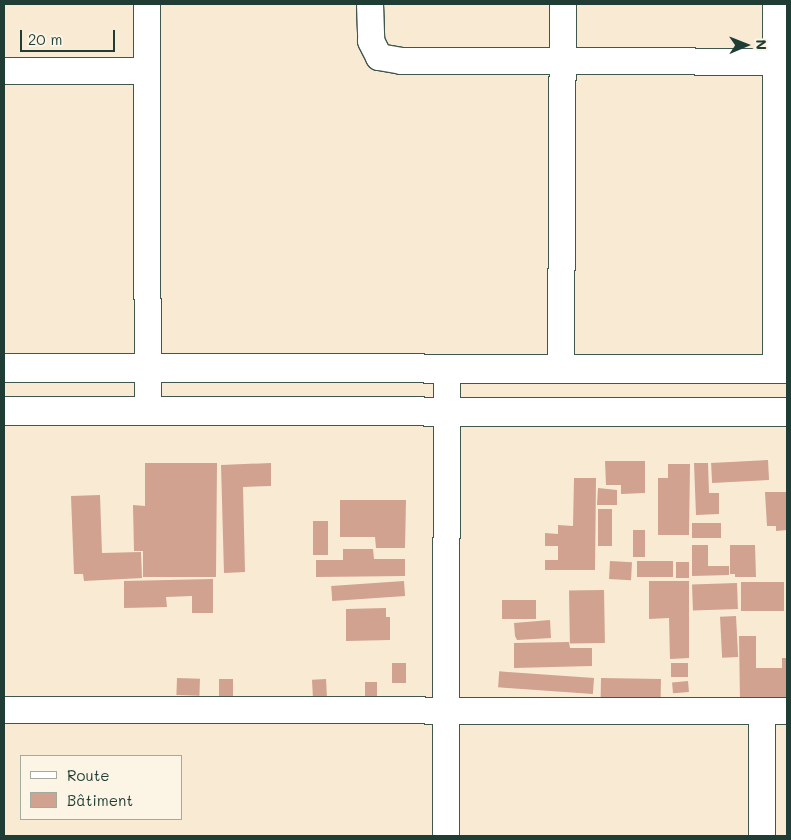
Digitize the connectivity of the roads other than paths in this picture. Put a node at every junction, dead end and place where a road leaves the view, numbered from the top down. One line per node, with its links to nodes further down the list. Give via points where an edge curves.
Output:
1 (147, 4): 8 (street)
2 (370, 4): 5 (street, via 371,41 378,58)
3 (563, 4): 5 (street)
4 (776, 4): 6 (street)
5 (562, 62): 6 (street); 12 (street)
6 (782, 62): 13 (street)
7 (4, 71): 8 (street)
8 (147, 71): 10 (street)
9 (4, 368): 10 (street)
10 (147, 368): 11 (street); 15 (street)
11 (447, 369): 12 (street); 16 (street)
12 (561, 369): 13 (street)
13 (782, 369)
14 (4, 411): 15 (street)
15 (148, 411): 16 (street)
16 (447, 412): 17 (street); 19 (street)
17 (787, 412)
18 (4, 710): 19 (street)
19 (446, 711): 20 (street); 21 (street)
20 (775, 712): 22 (street)
21 (446, 836)
22 (762, 836)

